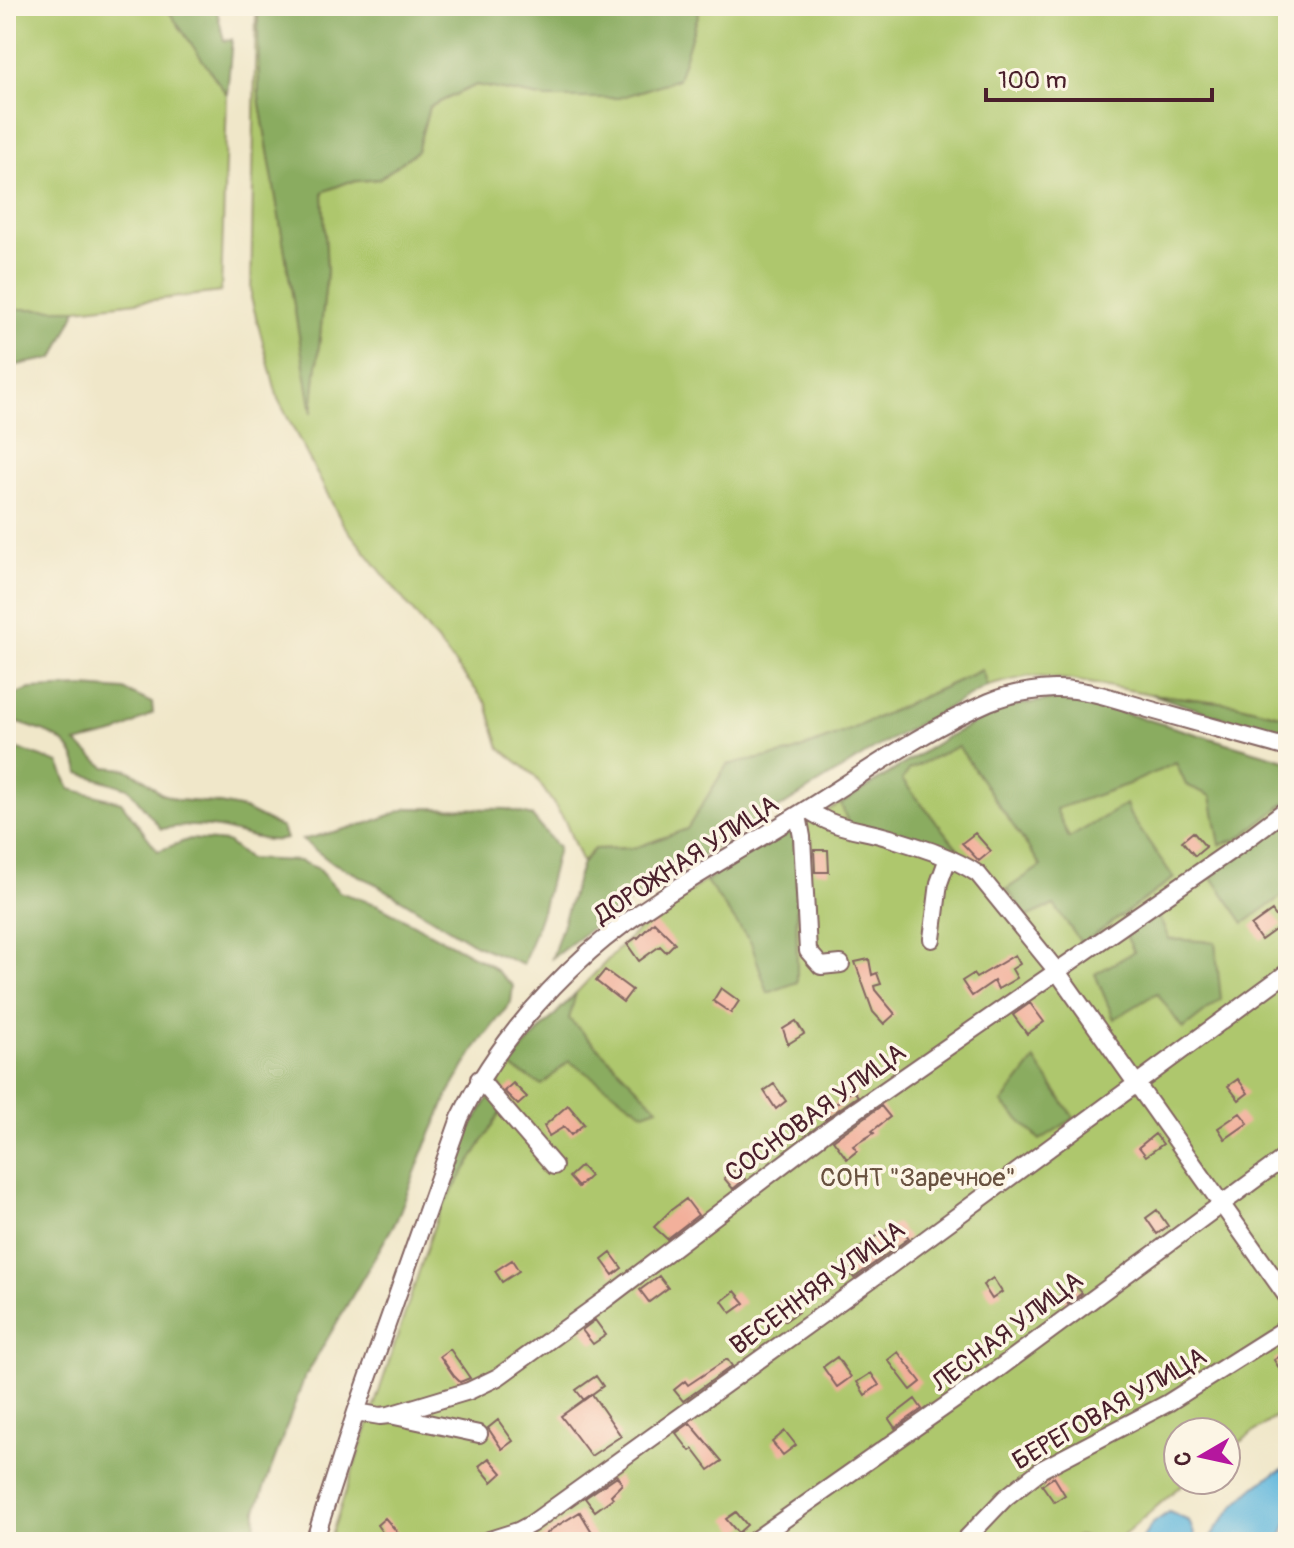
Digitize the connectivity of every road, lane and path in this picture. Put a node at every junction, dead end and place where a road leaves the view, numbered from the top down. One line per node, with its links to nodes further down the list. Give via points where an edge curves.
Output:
1 (1288, 748): 3 (street, ДОРОЖНАЯ УЛИЦА, via 1092,693 1025,693 991,701 949,721)
2 (1288, 808): 7 (street, СОСНОВАЯ УЛИЦА)
3 (803, 812): 4 (street, via 836,827 888,837); 6 (street, via 808,951 821,966); 9 (street, ДОРОЖНАЯ УЛИЦА, via 628,921 591,950 522,1019)
4 (948, 858): 5 (street); 7 (street, via 978,874)
5 (932, 939)
6 (841, 964)
7 (1056, 970): 10 (street); 17 (street, СОСНОВАЯ УЛИЦА, via 832,1127 498,1377)
8 (1288, 972): 10 (street, ВЕСЕННЯЯ УЛИЦА)
9 (479, 1079): 12 (street); 16 (street, ДОРОЖНАЯ УЛИЦА, via 460,1118)
10 (1137, 1084): 13 (street); 20 (street, ВЕСЕННЯЯ УЛИЦА, via 531,1524)
11 (1288, 1155): 13 (street, ЛЕСНАЯ УЛИЦА)
12 (554, 1166)
13 (1221, 1203): 14 (street); 21 (street, ЛЕСНАЯ УЛИЦА, via 982,1381)
14 (1288, 1298)
15 (1288, 1327): 22 (street, БЕРЕГОВАЯ УЛИЦА, via 1168,1403 1042,1469)
16 (356, 1412): 17 (street, СОСНОВАЯ УЛИЦА); 19 (street, ДОРОЖНАЯ УЛИЦА)
17 (389, 1415): 18 (street)
18 (479, 1434)
19 (314, 1542)
20 (483, 1542)
21 (752, 1542)
22 (963, 1542)

